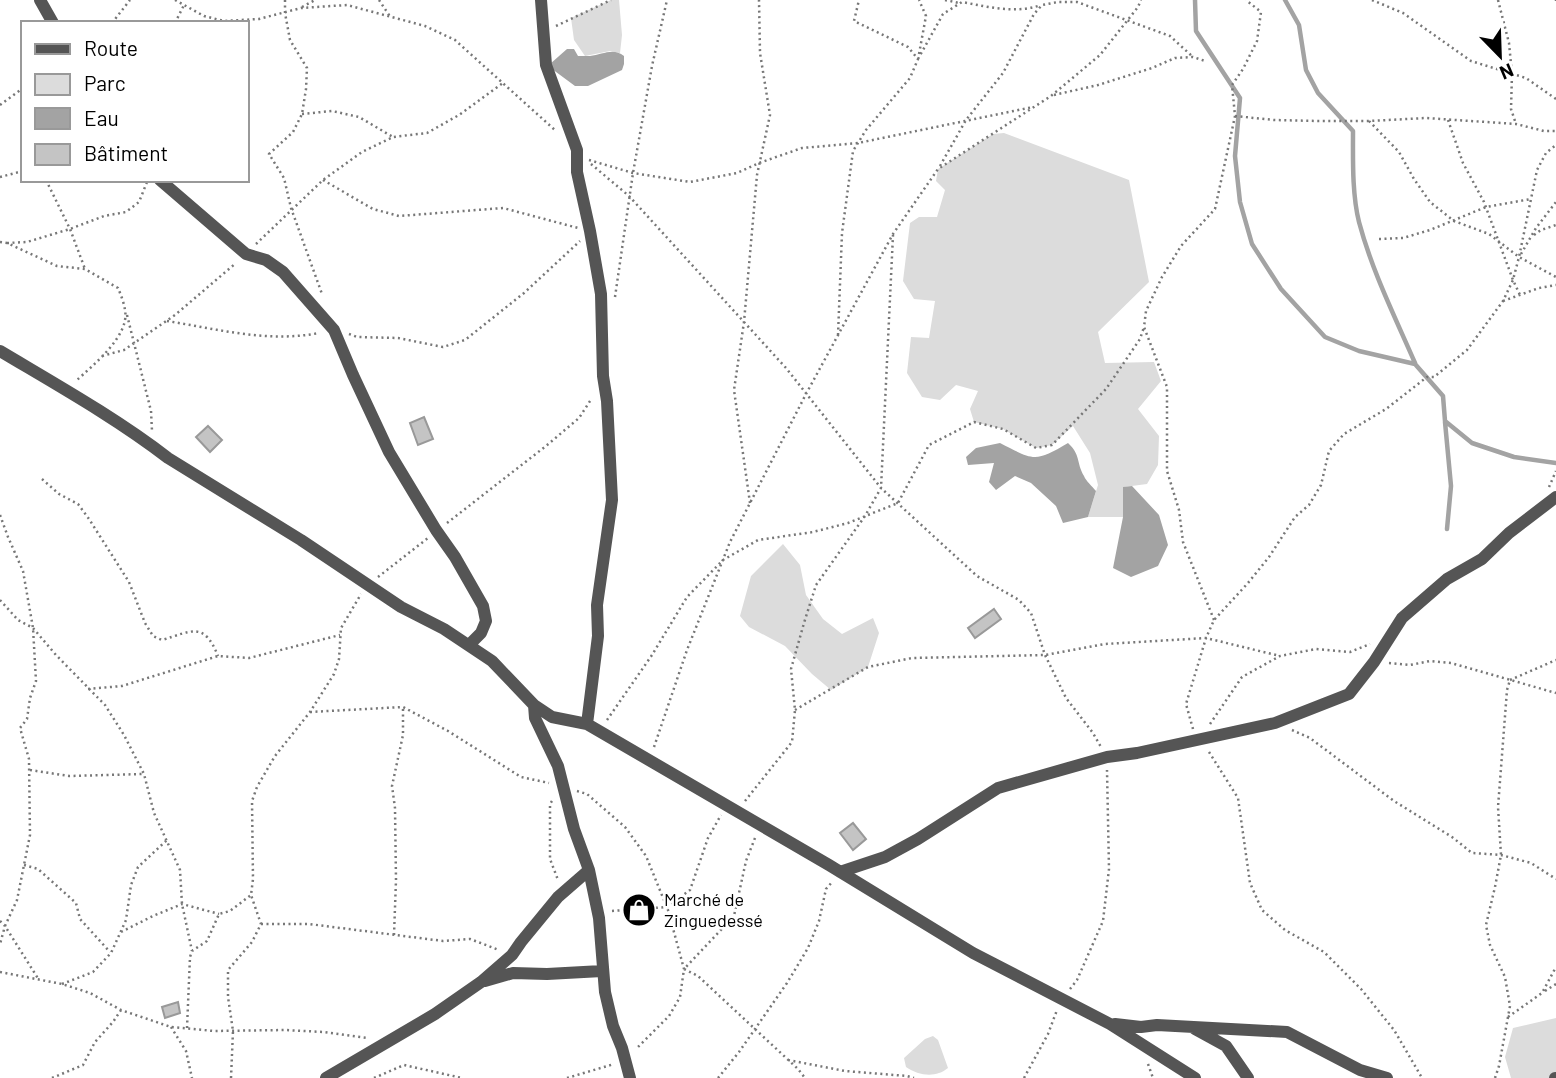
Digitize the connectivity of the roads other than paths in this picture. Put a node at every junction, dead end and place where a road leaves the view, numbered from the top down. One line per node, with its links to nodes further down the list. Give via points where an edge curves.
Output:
1 (40, 0): 3 (street)
2 (541, 0): 9 (street, via 546,65 577,150 577,172 601,294 612,500)
3 (52, 21)
4 (162, 182): 7 (street, via 246,254 266,260 282,272 334,330 389,452 483,606 486,621)
5 (0, 351): 7 (street, via 390,600)
6 (1556, 497): 11 (street, via 1402,618 1349,694 1276,723 1107,757 998,788 885,857)
7 (469, 645): 8 (street, via 492,661)
8 (534, 705): 9 (street, via 552,718); 10 (street)
9 (587, 724): 11 (street)
10 (589, 870): 12 (street, via 598,912); 13 (street, via 563,892 512,955)
11 (840, 872): 14 (street, via 973,953)
12 (602, 971): 13 (street, via 513,974); 18 (street)
13 (481, 982): 16 (street)
14 (1110, 1024): 15 (street); 19 (street)
15 (1191, 1028): 20 (street, via 1226,1046); 21 (street, via 1287,1032 1360,1070)
16 (328, 1076): 17 (street)
17 (313, 1078)
18 (630, 1078)
19 (1195, 1078)
20 (1248, 1078)
21 (1387, 1078)

